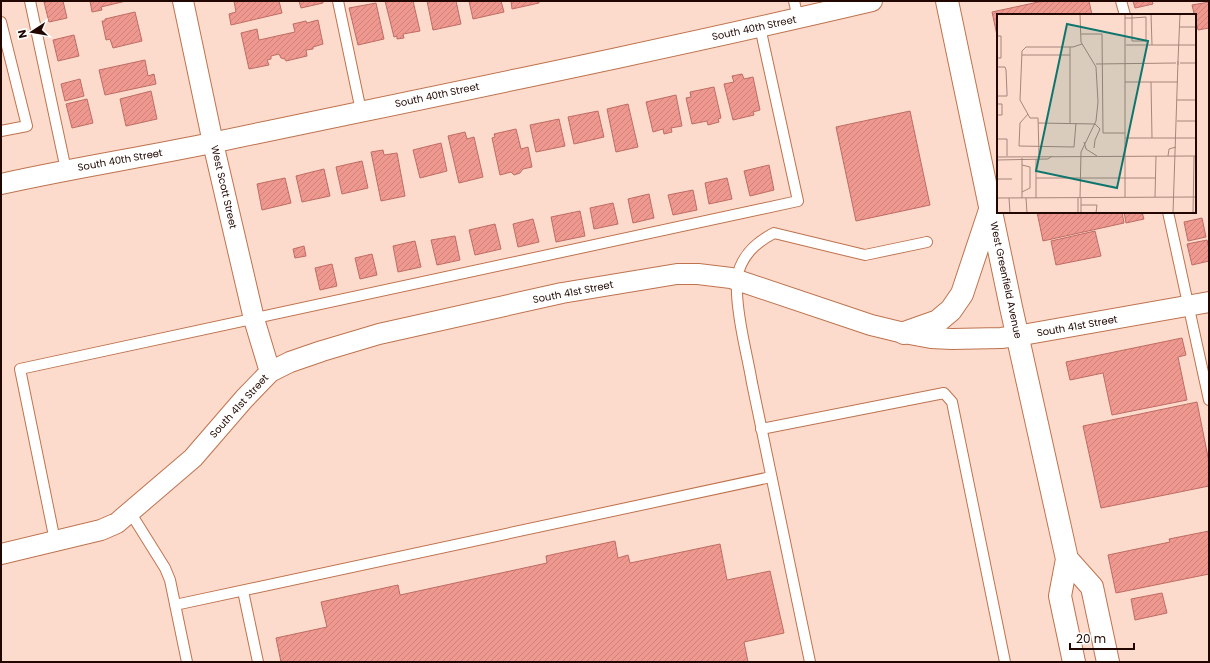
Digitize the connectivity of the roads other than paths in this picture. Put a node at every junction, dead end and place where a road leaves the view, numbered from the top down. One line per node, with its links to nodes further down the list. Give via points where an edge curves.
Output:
1 (30, 1): 14 (lane)
2 (183, 1): 13 (street, West Scott Street)
3 (338, 1): 11 (lane)
4 (872, 1): 7 (street, South 40th Street)
5 (947, 1): 16 (main road, West Greenfield Avenue)
6 (1121, 1): 8 (lane)
7 (796, 10): 10 (street, South 40th Street)
8 (1124, 14)
9 (1, 22): 12 (lane, via 27,126)
10 (760, 27): 11 (street, South 40th Street); 22 (lane, via 798,201)
11 (361, 111): 13 (street, South 40th Street)
12 (1, 132)
13 (213, 143): 14 (street, South 40th Street); 22 (street, West Scott Street)
14 (66, 170): 15 (street, South 40th Street)
15 (1, 184)
16 (991, 209): 23 (main road, via 962,294 951,310 938,321); 24 (main road, West Greenfield Avenue)
17 (1168, 213): 21 (lane)
18 (927, 242): 19 (lane, via 865,255 774,233 762,239 747,253)
19 (737, 280): 23 (street, South 41st Street, via 871,326); 25 (street, South 41st Street, via 711,275 677,274 562,293 378,334 315,353); 27 (lane, via 739,314)
20 (1209, 302): 21 (street, South 41st Street)
21 (1189, 306): 24 (street, South 41st Street); 26 (lane)
22 (254, 319): 25 (street, West Scott Street); 30 (lane, via 20,369)
23 (904, 333): 24 (street, South 41st Street, via 952,339)
24 (1017, 336): 32 (main road, West Greenfield Avenue)
25 (270, 372): 29 (street, South 41st Street, via 192,458)
26 (1209, 400)
27 (761, 429): 28 (lane); 38 (lane, via 944,393 952,402)
28 (771, 477): 33 (lane); 37 (lane)
29 (130, 512): 30 (street, South 41st Street, via 117,523 101,530); 34 (lane, via 165,568)
30 (55, 541): 31 (street, South 41st Street)
31 (1, 554)
32 (1067, 559): 39 (main road, West Greenfield Avenue, via 1060,596); 40 (main road, West Greenfield Avenue, via 1092,587)
33 (243, 591): 34 (lane); 36 (lane)
34 (175, 605): 35 (lane)
35 (187, 662)
36 (258, 662)
37 (810, 662)
38 (1005, 662)
39 (1074, 662)
40 (1108, 662)

